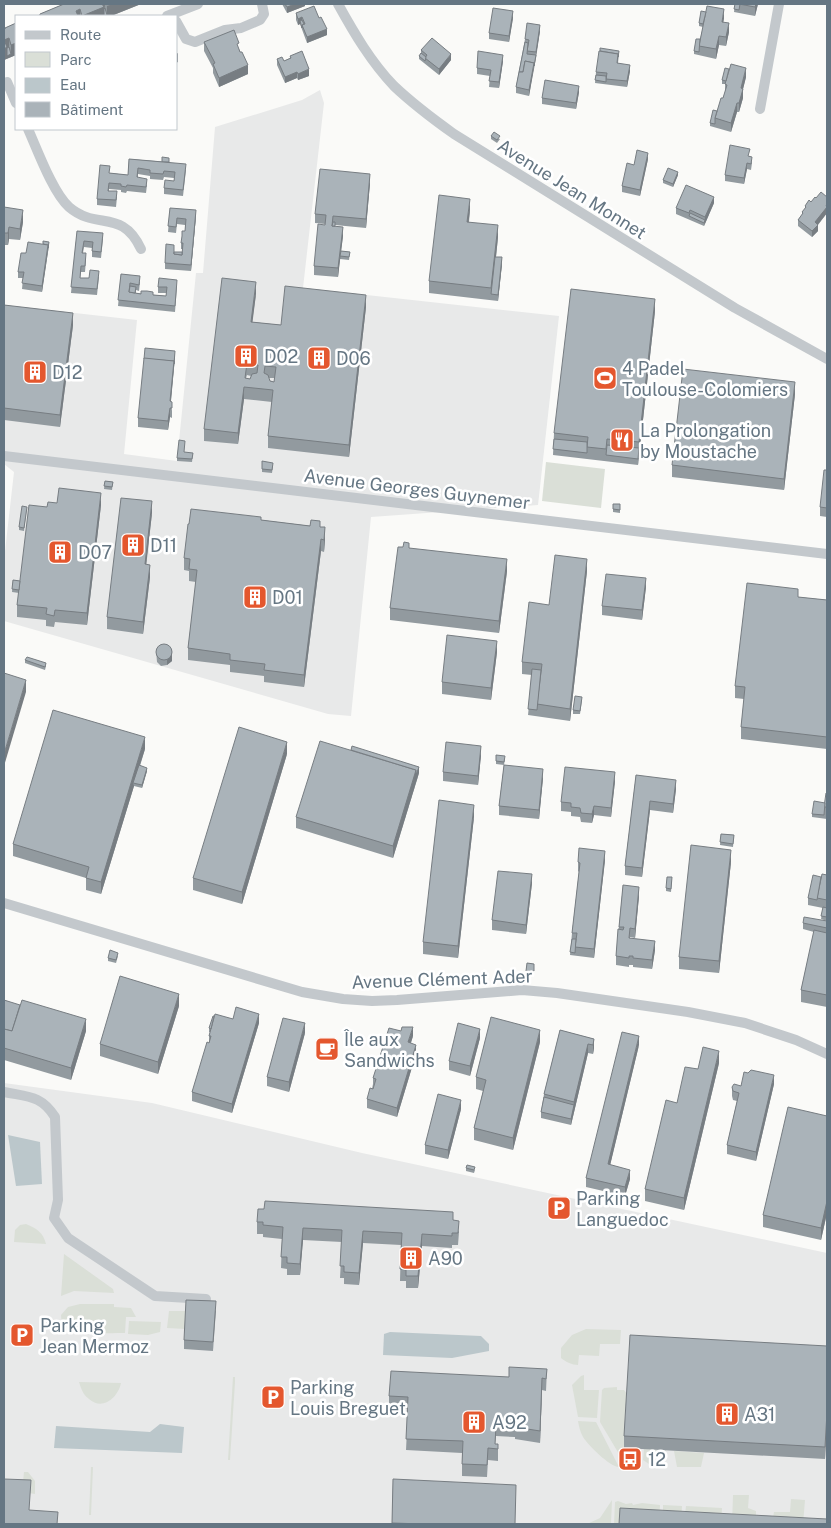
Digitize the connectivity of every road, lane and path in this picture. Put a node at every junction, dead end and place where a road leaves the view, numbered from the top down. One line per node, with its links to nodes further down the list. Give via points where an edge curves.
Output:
1 (198, 4): 5 (street)
2 (262, 4): 6 (street, via 264,14 260,20 197,42 186,39)
3 (338, 4): 12 (street, Avenue Jean Monnet, via 373,62 430,117 735,308)
4 (779, 4): 9 (street)
5 (177, 15)
6 (178, 25)
7 (9, 81): 8 (street)
8 (15, 100)
9 (760, 109)
10 (28, 130): 11 (street, via 56,190 67,206 91,219 119,223 129,230)
11 (141, 248)
12 (827, 359)
13 (4, 456): 14 (street, Avenue Georges Guynemer)
14 (827, 554)
15 (4, 903): 16 (street, Avenue Clément Ader, via 302,992 372,1001 522,990 557,993 744,1023)
16 (827, 1054)
17 (4, 1092): 18 (street, via 38,1099 48,1106 55,1118 58,1200 54,1218 68,1238 154,1296)
18 (206, 1299)

